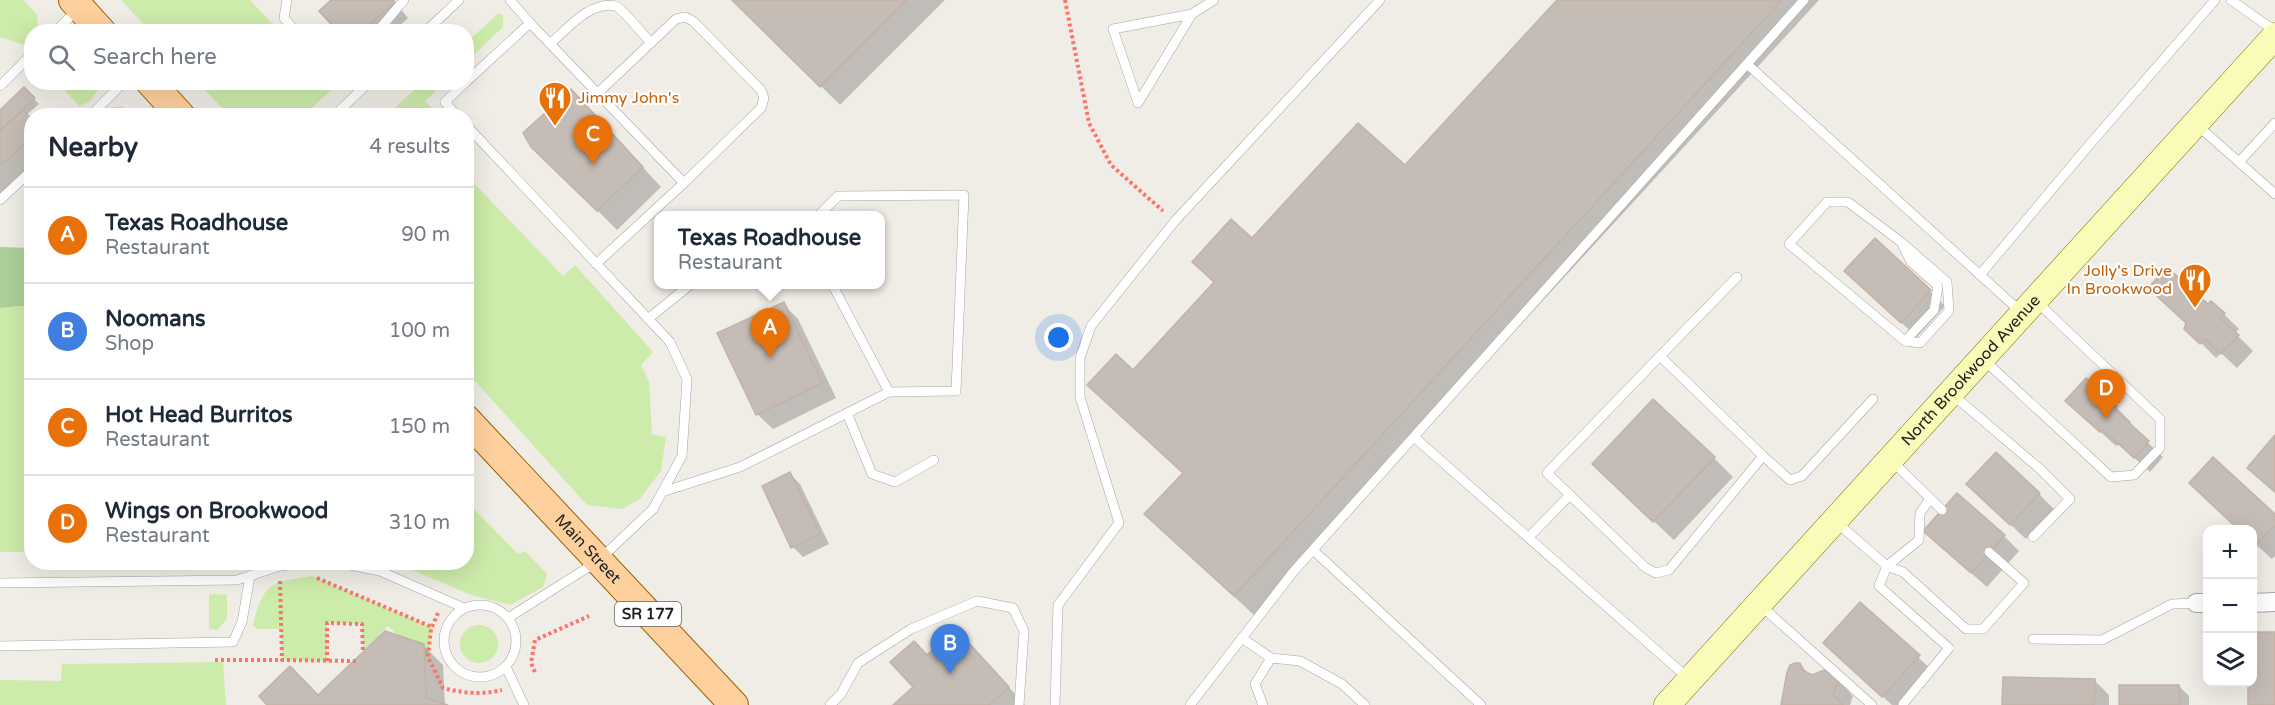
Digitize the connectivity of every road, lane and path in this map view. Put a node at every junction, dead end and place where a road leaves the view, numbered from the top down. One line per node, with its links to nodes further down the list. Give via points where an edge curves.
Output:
1 (287, 0): 16 (lane, via 284,18)
2 (404, 0): 17 (lane)
3 (459, 0): 18 (lane)
4 (510, 0): 13 (lane)
5 (1065, 0): 44 (path, via 1089,123 1111,165)
6 (1214, 0): 12 (lane)
7 (1380, 0): 44 (lane)
8 (1804, 0): 23 (lane)
9 (2215, 0): 47 (lane)
10 (2231, 0): 19 (lane)
11 (76, 4): 14 (lane); 15 (main road)
12 (1192, 14): 12 (lane, via 1113,29 1138,103 1180,34)
13 (530, 23): 20 (lane); 24 (lane)
14 (61, 24)
15 (95, 24)
16 (289, 24)
17 (384, 24)
18 (434, 24)
19 (2275, 34): 35 (street, North Brookwood Avenue)
20 (551, 43): 21 (lane, via 590,7 602,3 616,6); 30 (lane)
21 (651, 43): 30 (lane); 40 (lane, via 676,19 685,17 761,90 764,98 760,108)
22 (24, 62): 25 (lane)
23 (1747, 64): 47 (lane); 61 (lane)
24 (474, 75)
25 (0, 86)
26 (116, 90): 31 (lane)
27 (157, 90): 32 (main road)
28 (361, 90): 33 (lane)
29 (458, 90): 34 (lane, via 445,102)
30 (599, 92): 40 (lane)
31 (98, 108)
32 (174, 108)
33 (342, 108)
34 (450, 108)
35 (2195, 123): 38 (lane); 51 (street, North Brookwood Avenue)
36 (2275, 123): 38 (lane)
37 (474, 134): 46 (lane)
38 (2239, 162): 41 (lane)
39 (24, 178): 42 (lane)
40 (684, 183): 46 (lane)
41 (2275, 194)
42 (0, 200)
43 (823, 211): 56 (lane, via 838,196 964,195 956,390)
44 (1175, 221): 107 (lane, via 1091,326 1080,358 1080,397 1119,523 1058,605)
45 (1901, 242): 53 (lane, via 1911,262 1938,286 1934,310); 53 (lane, via 1947,282 1949,311 1920,343); 53 (lane, via 1848,202 1827,202 1789,244)
46 (596, 264): 52 (lane)
47 (1980, 275): 51 (lane)
48 (1737, 277): 54 (lane)
49 (686, 289): 52 (lane)
50 (834, 289): 56 (lane)
51 (2029, 307): 55 (street, North Brookwood Avenue); 55 (lane, via 2160,419 2160,448 2134,475 2111,477)
52 (648, 319): 65 (lane, via 670,342 687,379 682,456)
53 (1905, 341)
54 (1660, 356): 62 (lane); 66 (lane, via 1547,473)
55 (1982, 358): 57 (street, North Brookwood Avenue)
56 (889, 392): 59 (lane)
57 (1951, 394): 63 (street, North Brookwood Avenue); 71 (lane, via 2040,469 2070,500)
58 (1874, 399): 62 (lane, via 1802,476 1790,480)
59 (847, 413): 64 (lane, via 872,474 895,482); 65 (lane, via 740,467)
60 (474, 428): 74 (main road, Main Street / SR 177)
61 (1414, 437): 70 (lane); 72 (lane)
62 (1763, 456): 66 (lane, via 1669,570 1656,573 1646,568)
63 (1890, 459): 67 (lane); 69 (street, North Brookwood Avenue)
64 (934, 460)
65 (662, 492): 74 (lane, via 653,509)
66 (1570, 495): 70 (lane)
67 (1930, 499): 68 (lane); 75 (lane, via 1920,513 1919,540)
68 (1942, 510)
69 (1834, 520): 75 (lane); 85 (street, North Brookwood Avenue)
70 (1530, 536): 101 (lane)
71 (2033, 537)
72 (1313, 550): 91 (lane); 111 (lane)
73 (1989, 552): 75 (lane, via 2024,582 1983,629 1966,629 1903,572)
74 (598, 561): 89 (lane); 105 (main road, Main Street / SR 177)
75 (1887, 566): 103 (lane, via 1879,586 1949,648)
76 (268, 570): 78 (lane)
77 (375, 570): 86 (lane)
78 (250, 576): 81 (lane, via 237,580); 93 (lane, via 242,622 233,642)
79 (313, 576): 90 (path)
80 (291, 579): 96 (path, via 280,581 282,660)
81 (0, 583)
82 (2275, 602): 84 (street)
83 (2202, 603): 92 (lane, via 2172,604 2102,640)
84 (2257, 603)
85 (1759, 604): 101 (street, North Brookwood Avenue); 112 (lane)
86 (464, 608): 89 (lane, via 488,606); 98 (lane, via 448,624 444,635 444,646 454,666 463,674 485,677)
87 (439, 610): 90 (path)
88 (589, 616): 99 (path, via 535,640 531,663)
89 (508, 618): 98 (lane, via 517,637)
90 (432, 627): 100 (path, via 428,657 443,688 489,693)
91 (1242, 639): 95 (lane); 108 (lane)
92 (2032, 639)
93 (0, 646)
94 (363, 653): 96 (path, via 362,624 327,623)
95 (1271, 658): 109 (lane, via 1255,684); 110 (lane, via 1300,661 1342,684)
96 (327, 661): 97 (path)
97 (356, 661)
98 (506, 667): 104 (lane)
99 (535, 672)
100 (508, 688)
101 (1679, 695)
102 (831, 704): 106 (lane, via 858,663 911,629 977,601 1013,608 1024,631)
103 (1903, 704)
104 (524, 705)
105 (734, 705)
106 (1019, 705)
107 (1055, 705)
108 (1190, 705)
109 (1263, 705)
110 (1365, 705)
111 (1481, 705)
112 (1872, 705)

